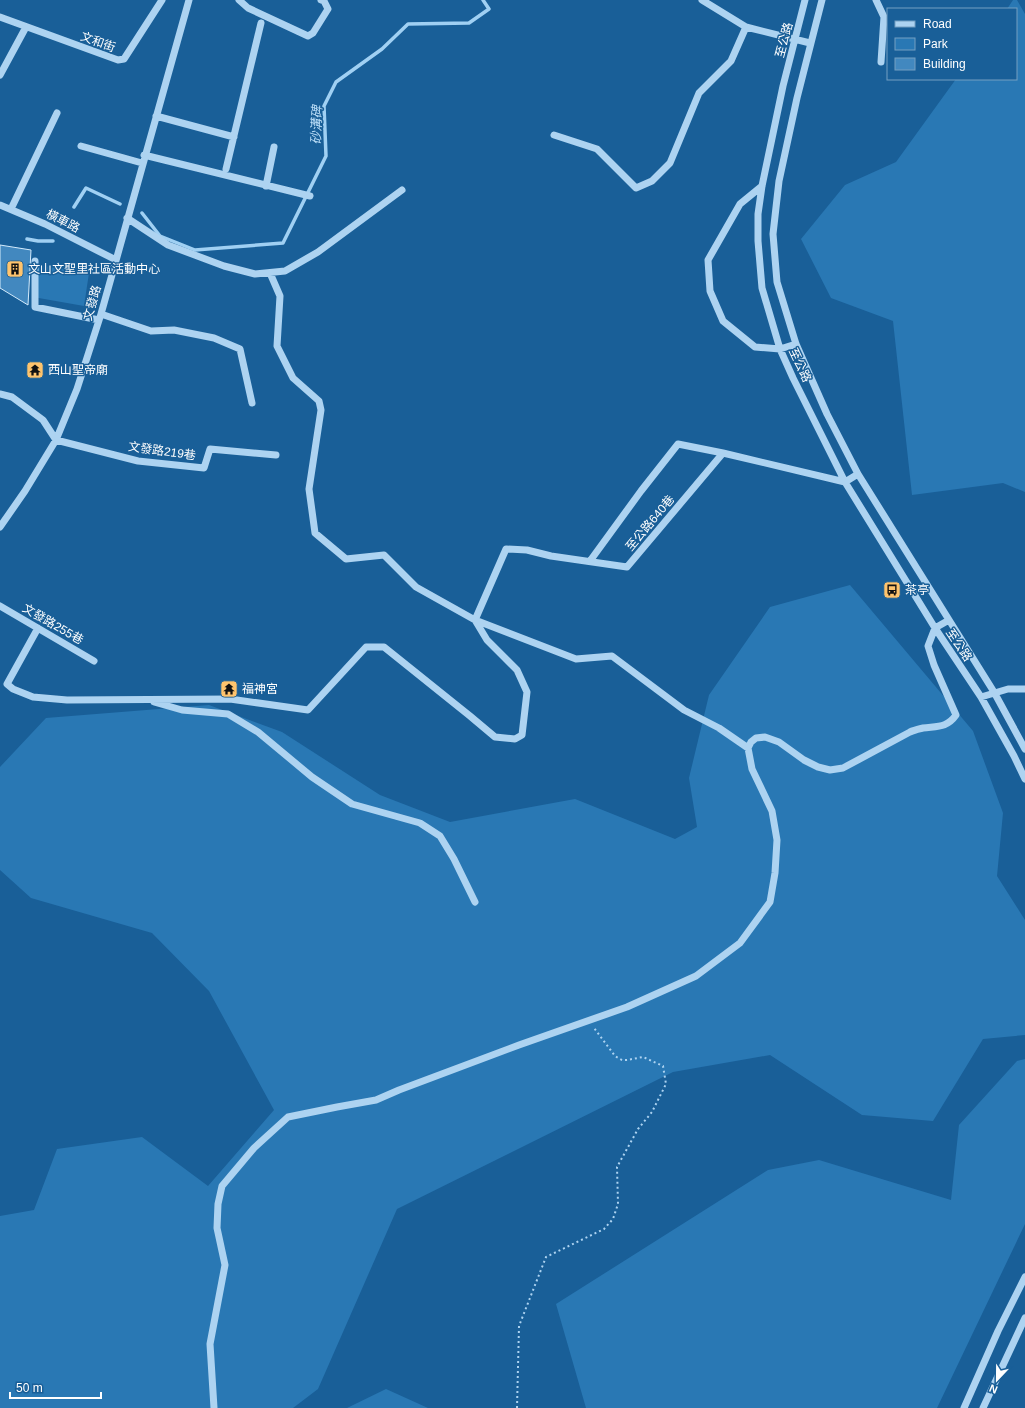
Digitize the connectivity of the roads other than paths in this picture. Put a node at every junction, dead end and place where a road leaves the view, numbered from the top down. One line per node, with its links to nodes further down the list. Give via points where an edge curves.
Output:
1 (162, 0): 11 (street, 文和街, via 124,58 118,60)
2 (188, 0): 18 (street, 文發路)
3 (239, 0): 4 (street, via 248,8 308,36 313,33 328,9)
4 (321, 0)
5 (702, 0): 12 (street)
6 (805, 0): 13 (street, 至公路)
7 (822, 0): 14 (street, 至公路)
8 (876, 0): 15 (street, via 884,17)
9 (0, 17): 11 (street, 文和街)
10 (261, 23): 20 (street)
11 (26, 27): 16 (street)
12 (746, 27): 13 (street); 19 (street, via 731,61 699,93 670,163 652,181 636,188 597,149)
13 (795, 40): 14 (street); 27 (street, 至公路)
14 (810, 43): 37 (street, 至公路, via 779,181 773,234 777,282)
15 (881, 62)
16 (0, 76)
17 (57, 113): 31 (street)
18 (156, 116): 20 (street); 23 (street, 文發路)
19 (554, 135)
20 (234, 137): 25 (street)
21 (81, 146): 24 (street)
22 (274, 147): 26 (street)
23 (144, 155): 24 (street, 文發路); 26 (street)
24 (142, 163): 32 (street, 文發路)
25 (226, 169)
26 (266, 186): 29 (street)
27 (762, 186): 38 (street, 至公路, via 758,214 762,288); 38 (street, via 740,204 708,260 710,291 723,321 755,347)
28 (402, 190): 35 (street, via 318,252 285,271)
29 (310, 196)
30 (0, 205): 31 (street, 橫車路)
31 (11, 209): 33 (street, 橫車路)
32 (127, 218): 33 (street, 文發路); 35 (street, via 168,245 230,268 255,274)
33 (116, 260): 36 (street, 文發路)
34 (36, 261): 36 (street, via 35,307)
35 (270, 273): 49 (street, via 280,296 277,346 293,378 319,401 321,410 309,489 315,533 346,559 384,555 416,587)
36 (100, 317): 40 (street, via 151,331 174,330 214,338 240,349); 41 (street, 文發路, via 77,389)
37 (796, 344): 38 (street); 44 (street, 至公路, via 827,414)
38 (780, 349): 45 (street, 至公路)
39 (0, 394): 41 (street, via 12,398 43,420)
40 (252, 403)
41 (56, 440): 43 (street, 文發路219巷, via 138,461 204,468 210,449); 46 (street, 文發路)
42 (723, 453): 45 (street); 47 (street, 至公路640巷, via 627,567); 47 (street, via 678,444)
43 (276, 455)
44 (858, 474): 45 (street); 50 (street, 至公路)
45 (845, 482): 52 (street, 至公路)
46 (0, 527)
47 (590, 561): 49 (street, 至公路640巷, via 506,549)
48 (0, 606): 51 (street, 文發路255巷)
49 (475, 620): 57 (street, via 487,640 517,670 527,692 522,735 515,739 495,737 384,647 366,647 308,710 230,699); 58 (street, via 576,659 612,656 684,710 719,728)
50 (949, 620): 52 (street); 55 (street, 至公路)
51 (38, 628): 53 (street, 文發路255巷); 57 (street, via 7,684 13,689 33,697 67,700)
52 (934, 628): 56 (street, 至公路); 58 (street, via 928,646 956,715 951,722 910,732 843,768 830,770 804,760 779,742 765,737 756,738 750,742)
53 (94, 661)
54 (1025, 689): 55 (street)
55 (994, 692): 56 (street); 59 (street, 至公路)
56 (981, 697): 60 (street, 至公路)
57 (148, 700): 61 (street, via 182,710 228,714 258,732 312,777 352,804 420,823 440,836)
58 (748, 748): 64 (street, via 752,769 772,811 778,840 770,902 740,944 696,976 627,1007 448,1071 376,1100 288,1117 254,1148 222,1186 216,1228 225,1265 210,1344)
59 (1025, 749)
60 (1025, 779)
61 (475, 902)
62 (1025, 1277): 65 (street)
63 (1025, 1318): 66 (street)
64 (214, 1408)
65 (964, 1408)
66 (983, 1408)

